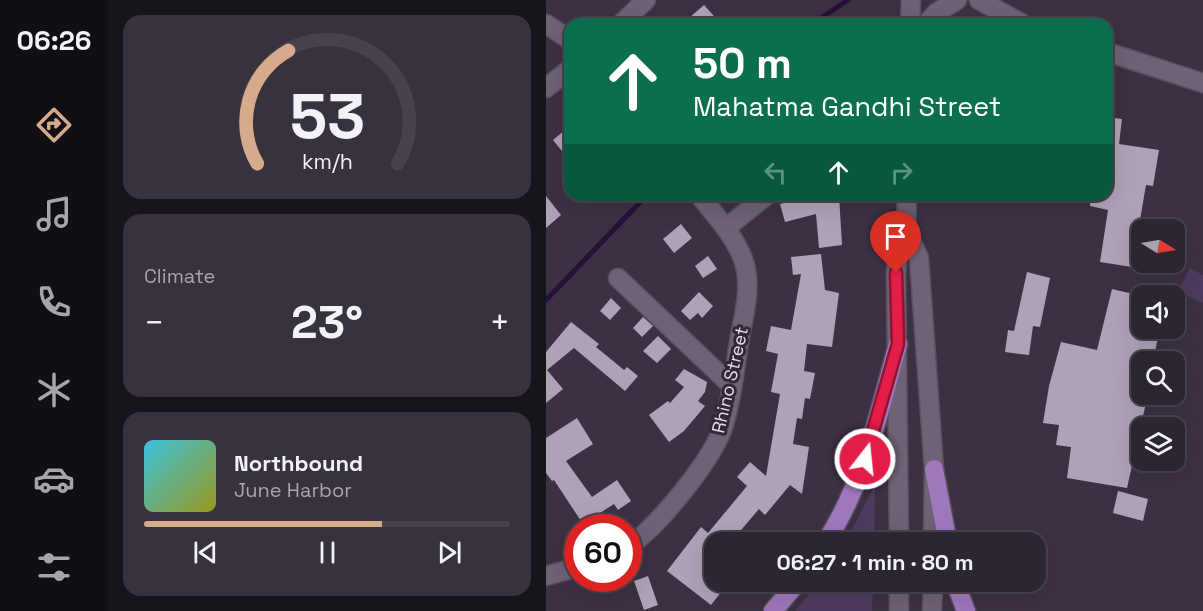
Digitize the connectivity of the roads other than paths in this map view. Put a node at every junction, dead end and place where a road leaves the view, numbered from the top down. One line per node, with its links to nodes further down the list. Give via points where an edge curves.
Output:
1 (646, 0): 6 (street)
2 (901, 0): 7 (street)
3 (911, 0): 8 (street)
4 (957, 0): 9 (street)
5 (979, 0): 10 (street)
6 (627, 18)
7 (913, 18)
8 (915, 18)
9 (927, 18)
10 (1012, 18)
11 (546, 24): 12 (street)
12 (564, 36)
13 (1113, 54): 15 (street)
14 (564, 74): 16 (street)
15 (1203, 83)
16 (546, 88)
17 (704, 201): 20 (street, Rhino Street)
18 (760, 201): 20 (street)
19 (907, 201): 21 (street)
20 (726, 228): 24 (street, Rhino Street, via 743,258 748,294)
21 (906, 230): 23 (street, via 898,250 896,273); 25 (street, via 919,258)
22 (618, 279): 24 (street)
23 (898, 344): 26 (main road, via 865,459 849,501); 27 (street)
24 (732, 386): 30 (street, Rhino Street, via 722,430 706,460)
25 (934, 469): 28 (street); 29 (main road)
26 (831, 532)
27 (899, 532)
28 (933, 532)
29 (946, 532)
30 (642, 536)
31 (564, 571): 32 (street)
32 (546, 576)
33 (789, 592): 37 (main road)
34 (899, 592): 38 (street)
35 (933, 592): 39 (street)
36 (959, 592): 40 (main road)
37 (773, 611)
38 (899, 611)
39 (932, 611)
40 (966, 611)

